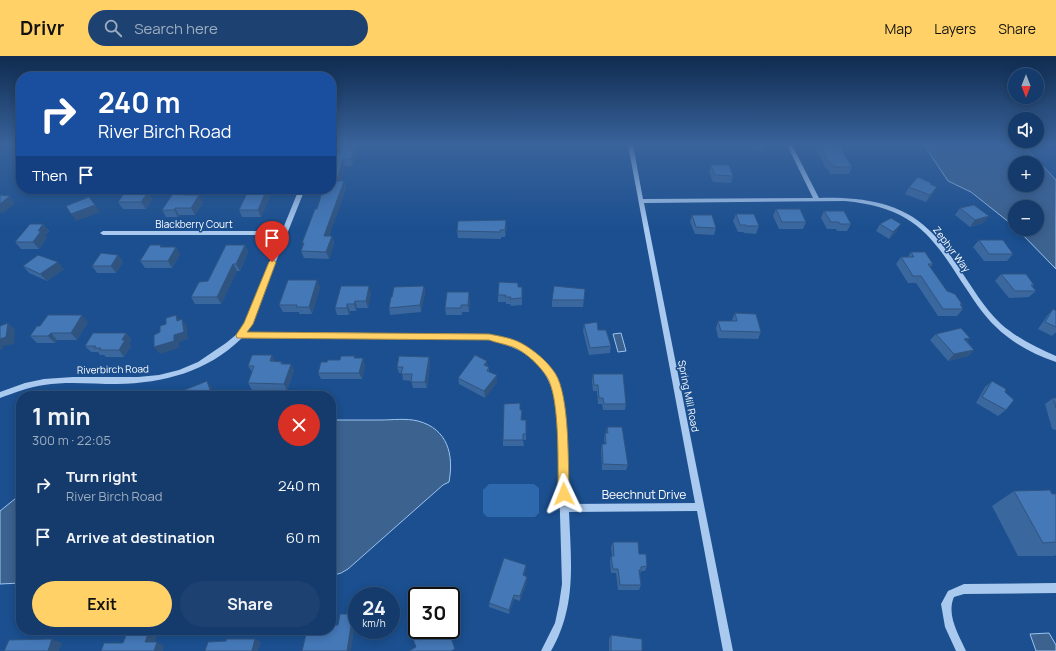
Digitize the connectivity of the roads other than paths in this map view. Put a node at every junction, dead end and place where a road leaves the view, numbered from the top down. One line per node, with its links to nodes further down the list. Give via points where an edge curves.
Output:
1 (635, 173): 5 (street, Spring Mill Road)
2 (804, 173): 4 (street)
3 (300, 194): 7 (street)
4 (818, 200): 5 (street, Zephyr Way); 9 (street, Zephyr Way, via 845,199 870,202 911,219 936,240 980,304 1000,326 1025,344)
5 (641, 201): 11 (street, Spring Mill Road)
6 (103, 233): 7 (street, Blackberry Court)
7 (284, 233): 8 (street, via 248,324)
8 (240, 335): 10 (street, Riverbirch Road, via 202,364 161,379 50,381); 12 (street, via 468,336 489,337 517,345 542,364 557,389)
9 (1056, 359)
10 (0, 395)
11 (700, 507): 12 (street, Beechnut Drive); 15 (street, Spring Mill Road)
12 (564, 508): 14 (street, via 566,595 562,618)
13 (1056, 588): 16 (street, via 964,589 951,594 946,604 950,627)
14 (546, 651)
15 (728, 651)
16 (961, 651)

